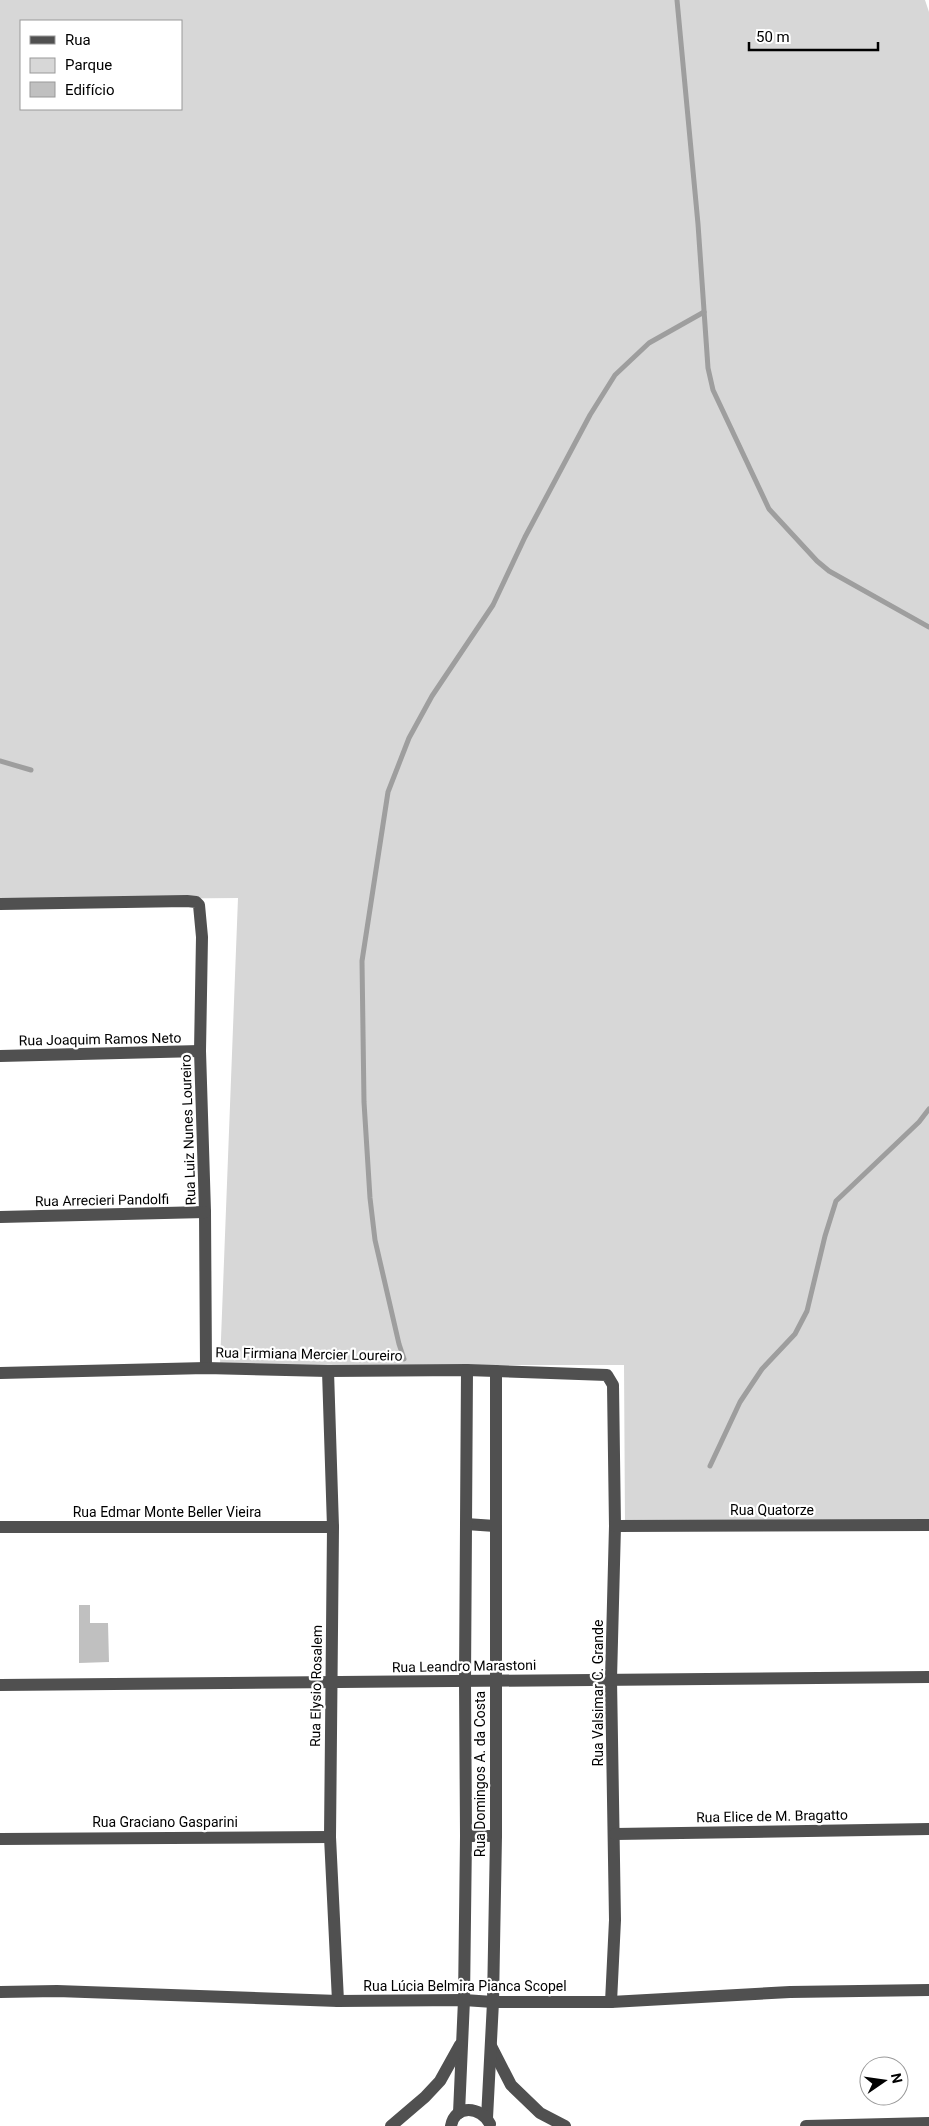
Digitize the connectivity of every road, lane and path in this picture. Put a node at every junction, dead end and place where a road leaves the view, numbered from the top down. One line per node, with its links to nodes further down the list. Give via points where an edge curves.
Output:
1 (0, 904): 2 (street, Rua Luiz Nunes Loureiro, via 196,902 201,911 202,936)
2 (200, 1052): 3 (street, Rua Joaquim Ramos Neto); 4 (street, Rua Luiz Nunes Loureiro)
3 (0, 1056)
4 (205, 1212): 5 (street, Rua Arrecieri Pandolfi); 6 (street, Rua Luiz Nunes Loureiro)
5 (0, 1217)
6 (206, 1368): 8 (street, Rua Firmiana Mercier Loureiro); 10 (street, Rua Firmiana Mercier Loureiro)
7 (468, 1370): 8 (street, Rua Firmiana Mercier Loureiro); 9 (street, Rua Firmiana Mercier Loureiro); 12 (street, Rua Domingos A. da Costa)
8 (328, 1371): 17 (street, Rua Elysio Rosalem)
9 (496, 1371): 11 (street, Rua Firmiana Mercier Loureiro, via 603,1374); 14 (street, Rua Domingos A. da Costa)
10 (0, 1373)
11 (613, 1385): 15 (street, Rua Valsimar C. Grande)
12 (466, 1524): 14 (street); 20 (street, Rua Domingos A. da Costa)
13 (929, 1525): 15 (street, Rua Quatorze)
14 (495, 1526): 21 (street, Rua Domingos A. da Costa)
15 (615, 1526): 19 (street, Rua Valsimar C. Grande)
16 (0, 1527): 17 (street, Rua Edmar Monte Beller Vieira)
17 (333, 1527): 22 (street, Rua Elysio Rosalem)
18 (929, 1677): 19 (street, Rua Leandro Marastoni)
19 (612, 1679): 21 (street, Rua Leandro Marastoni); 25 (street, Rua Valsimar C. Grande)
20 (465, 1681): 21 (street, Rua Leandro Marastoni); 22 (street, Rua Leandro Marastoni); 26 (street, Rua Domingos A. da Costa)
21 (495, 1681): 27 (street, Rua Domingos A. da Costa)
22 (331, 1682): 23 (street, Rua Leandro Marastoni); 28 (street, Rua Elysio Rosalem)
23 (0, 1685)
24 (929, 1829): 25 (street, Rua Elice de M. Bragatto)
25 (615, 1834): 35 (street, Rua Valsimar C. Grande)
26 (466, 1836): 27 (street); 33 (street, Rua Domingos A. da Costa)
27 (496, 1836): 34 (street, Rua Domingos A. da Costa)
28 (330, 1837): 29 (street, Rua Graciano Gasparini); 32 (street, Rua Elysio Rosalem)
29 (0, 1839)
30 (929, 1990): 35 (street, Rua Lúcia Belmira Pianca Scopel, via 790,1992)
31 (0, 1992): 32 (street, Rua Lúcia Belmira Pianca Scopel)
32 (338, 2000): 33 (street, Rua Lúcia Belmira Pianca Scopel)
33 (464, 2000): 34 (street, Rua Lúcia Belmira Pianca Scopel); 36 (street, Rua Domingos A. da Costa)
34 (493, 2002): 35 (street, Rua Lúcia Belmira Pianca Scopel); 37 (street, Rua Domingos A. da Costa)
35 (611, 2002)
36 (461, 2043): 38 (street, Rua Domingos A. da Costa); 41 (street, via 440,2080)
37 (490, 2044): 39 (street, Rua Domingos A. da Costa); 43 (street, via 511,2085 540,2113)
38 (459, 2113): 39 (street, via 477,2110); 42 (street)
39 (488, 2122)
40 (929, 2123): 44 (street)
41 (391, 2126)
42 (451, 2126)
43 (565, 2126)
44 (806, 2126)

